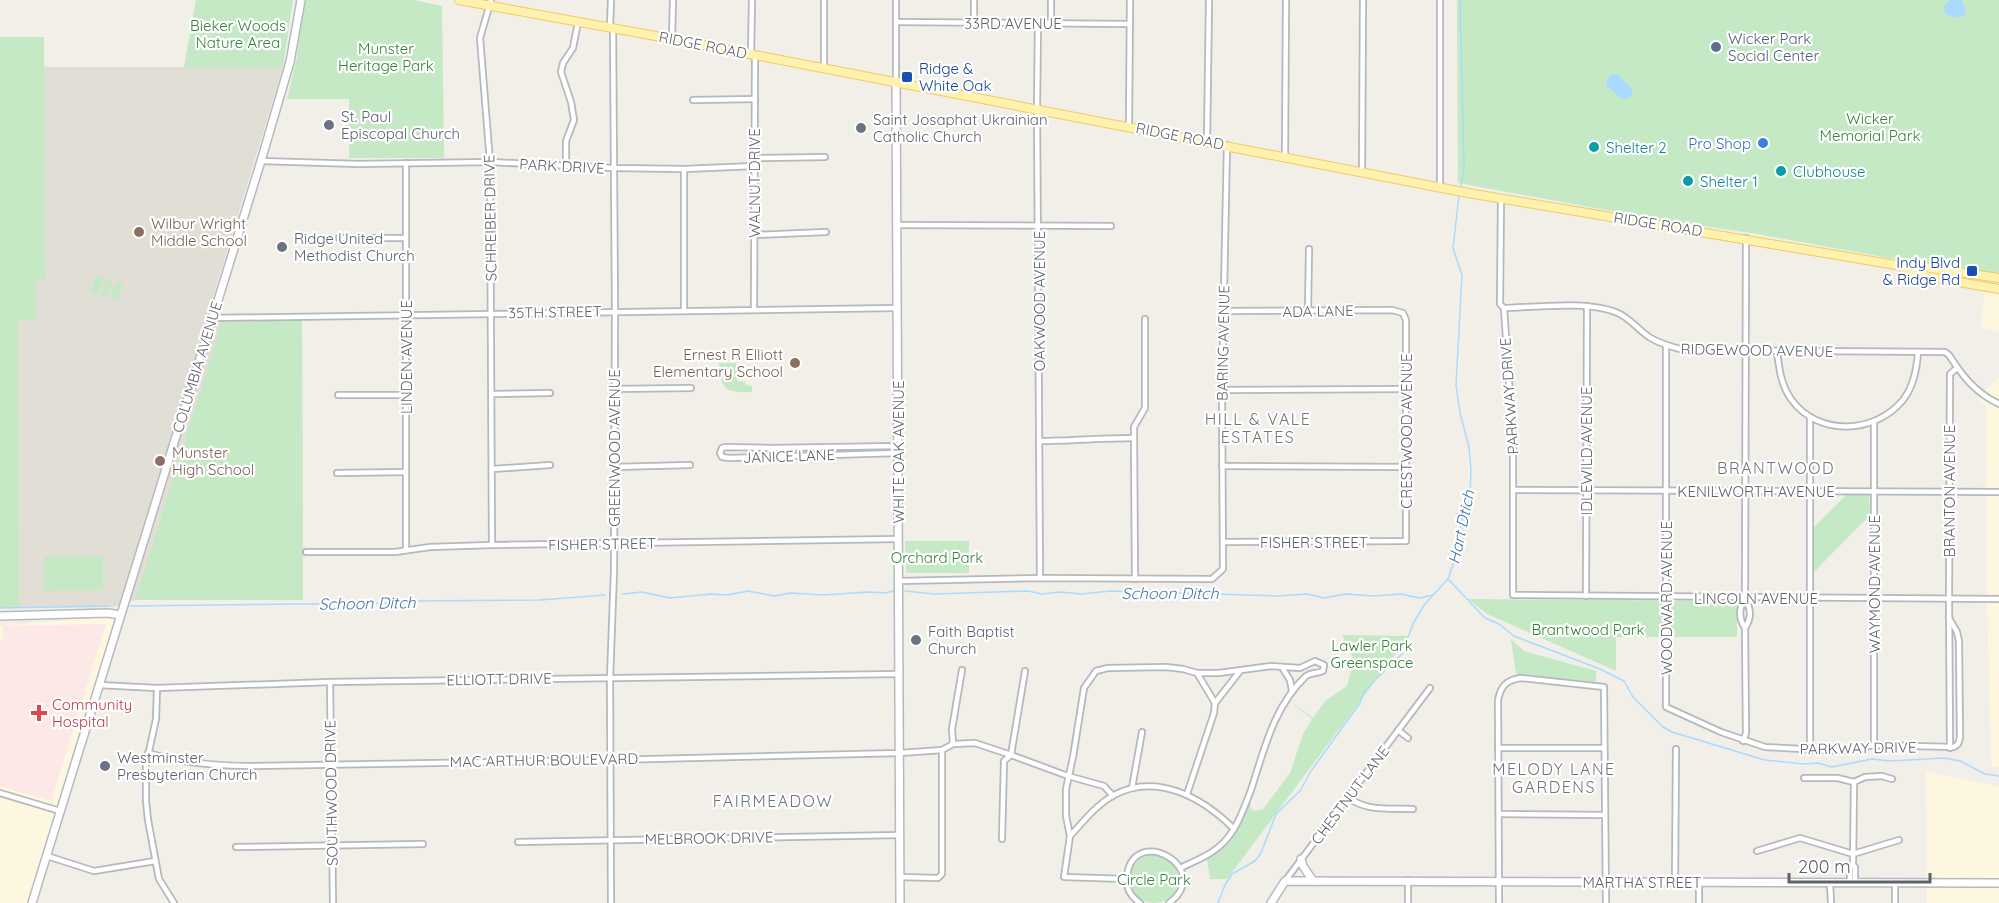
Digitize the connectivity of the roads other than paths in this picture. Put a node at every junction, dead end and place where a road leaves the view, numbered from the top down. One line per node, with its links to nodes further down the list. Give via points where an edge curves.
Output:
1 (301, 0): 36 (street, COLUMBIA AVENUE, via 290,62)
2 (459, 0): 15 (main road, RIDGE ROAD)
3 (611, 0): 22 (street, GREENWOOD AVENUE)
4 (673, 0): 23 (street)
5 (752, 0): 24 (street, WALNUT DRIVE)
6 (824, 0): 25 (street)
7 (896, 0): 17 (street, WHITE OAK AVENUE)
8 (974, 0): 18 (street)
9 (1051, 0): 20 (street)
10 (1130, 0): 21 (street)
11 (1209, 0): 31 (street)
12 (1286, 0): 34 (street)
13 (1363, 0): 43 (street)
14 (1440, 0): 44 (street)
15 (490, 3): 16 (main road, RIDGE ROAD); 37 (street, SCHREIBER DRIVE, via 480,38)
16 (578, 22): 22 (main road, RIDGE ROAD); 39 (street, via 573,48 561,72 574,120 566,141)
17 (896, 22): 18 (street, 33RD AVENUE); 26 (street, WHITE OAK AVENUE)
18 (974, 23): 19 (street, 33RD AVENUE)
19 (1038, 24): 20 (street, 33RD AVENUE); 29 (street, OAKWOOD AVENUE)
20 (1051, 24): 21 (street, 33RD AVENUE)
21 (1130, 24): 30 (street)
22 (612, 28): 23 (main road, RIDGE ROAD); 41 (street, GREENWOOD AVENUE)
23 (672, 39): 24 (main road, RIDGE ROAD)
24 (753, 54): 25 (main road, RIDGE ROAD); 27 (street, WALNUT DRIVE)
25 (824, 69): 26 (main road, RIDGE ROAD)
26 (896, 82): 29 (main road, RIDGE ROAD); 46 (street, WHITE OAK AVENUE)
27 (755, 99): 28 (street); 35 (street, WALNUT DRIVE)
28 (693, 100)
29 (1037, 108): 30 (main road, RIDGE ROAD); 47 (street, OAKWOOD AVENUE)
30 (1129, 126): 31 (main road, RIDGE ROAD)
31 (1207, 142): 32 (main road, RIDGE ROAD)
32 (1227, 146): 34 (main road, RIDGE ROAD); 64 (street, BARING AVENUE)
33 (825, 157): 35 (street)
34 (1285, 157): 43 (main road, RIDGE ROAD)
35 (754, 158): 40 (street, WALNUT DRIVE)
36 (261, 161): 38 (street, PARK DRIVE); 68 (street, COLUMBIA AVENUE)
37 (490, 162): 38 (street, PARK DRIVE); 39 (street, PARK DRIVE); 66 (street, SCHREIBER DRIVE)
38 (406, 163): 52 (street, LINDEN AVENUE)
39 (567, 165): 41 (street, PARK DRIVE)
40 (754, 166): 42 (street, PARK DRIVE); 50 (street, WALNUT DRIVE)
41 (614, 168): 42 (street, PARK DRIVE); 62 (street, GREENWOOD AVENUE)
42 (684, 169): 63 (street)
43 (1362, 172): 44 (main road, RIDGE ROAD)
44 (1440, 187): 45 (main road, RIDGE ROAD)
45 (1501, 198): 53 (main road, RIDGE ROAD); 60 (street, PARKWAY DRIVE, via 1500,304)
46 (897, 225): 47 (street); 59 (street, WHITE OAK AVENUE)
47 (1038, 226): 48 (street); 88 (street, OAKWOOD AVENUE)
48 (1112, 226)
49 (826, 232): 50 (street)
50 (754, 235): 61 (street, WALNUT DRIVE)
51 (339, 238): 52 (street)
52 (405, 238): 67 (street, LINDEN AVENUE)
53 (1746, 238): 55 (main road, RIDGE ROAD); 72 (street)
54 (1309, 249): 65 (street)
55 (1902, 266): 56 (main road, RIDGE ROAD); 57 (main road, RIDGE ROAD, via 1914,274)
56 (1999, 278)
57 (1999, 289)
58 (1587, 306): 60 (street, RIDGEWOOD AVENUE); 71 (street, RIDGEWOOD AVENUE, via 1619,314); 99 (street, IDLEWILD AVENUE)
59 (897, 308): 61 (street, 35TH STREET); 89 (street, WHITE OAK AVENUE)
60 (1504, 308): 98 (street, PARKWAY DRIVE)
61 (754, 310): 63 (street, 35TH STREET)
62 (615, 311): 63 (street, 35TH STREET); 66 (street, 35TH STREET); 78 (street, GREENWOOD AVENUE)
63 (684, 311)
64 (1224, 311): 65 (street, ADA LANE); 79 (street, BARING AVENUE)
65 (1308, 311): 70 (street, ADA LANE, via 1392,310 1403,313)
66 (492, 313): 67 (street, 35TH STREET); 81 (street, SCHREIBER DRIVE)
67 (406, 315): 68 (street, 35TH STREET); 83 (street, LINDEN AVENUE)
68 (212, 318): 124 (street, COLUMBIA AVENUE)
69 (1145, 319): 87 (street, via 1145,408 1134,427)
70 (1406, 320): 77 (street, CRESTWOOD AVENUE)
71 (1666, 346): 72 (street, RIDGEWOOD AVENUE); 101 (street, WOODWARD AVENUE)
72 (1745, 351): 73 (street, RIDGEWOOD AVENUE); 100 (street)
73 (1777, 351): 74 (street, RIDGEWOOD AVENUE); 85 (street, via 1779,372 1788,394)
74 (1918, 352): 75 (street, RIDGEWOOD AVENUE, via 1945,352); 86 (street, via 1914,380 1905,399)
75 (1957, 368): 84 (street, RIDGEWOOD AVENUE, via 1970,385); 104 (street, BRANTON AVENUE, via 1950,374)
76 (691, 388): 78 (street)
77 (1407, 388): 79 (street); 94 (street, CRESTWOOD AVENUE)
78 (614, 389): 93 (street, GREENWOOD AVENUE)
79 (1222, 390): 92 (street, BARING AVENUE)
80 (550, 393): 81 (street)
81 (493, 394): 95 (street, SCHREIBER DRIVE)
82 (338, 395): 83 (street)
83 (406, 395): 96 (street, LINDEN AVENUE)
84 (1999, 404)
85 (1810, 417): 86 (street, via 1847,427); 102 (street)
86 (1874, 423): 103 (street, WAYMOND AVENUE)
87 (1134, 438): 88 (street); 114 (street)
88 (1039, 441): 113 (street, OAKWOOD AVENUE)
89 (898, 449): 89 (street, JANICE LANE, via 725,447 720,453 729,458); 106 (street, WHITE OAK AVENUE)
90 (550, 465): 95 (street)
91 (690, 465): 93 (street)
92 (1222, 466): 94 (street); 107 (street, BARING AVENUE)
93 (614, 467): 109 (street, GREENWOOD AVENUE)
94 (1407, 467): 108 (street, CRESTWOOD AVENUE)
95 (493, 469): 110 (street, SCHREIBER DRIVE)
96 (406, 472): 97 (street); 111 (street, LINDEN AVENUE)
97 (337, 473)
98 (1513, 490): 99 (street, KENILWORTH AVENUE); 116 (street, PARKWAY DRIVE)
99 (1586, 490): 101 (street, KENILWORTH AVENUE); 117 (street, IDLEWILD AVENUE)
100 (1745, 490): 101 (street, KENILWORTH AVENUE); 102 (street, KENILWORTH AVENUE); 119 (street)
101 (1665, 491): 118 (street, WOODWARD AVENUE)
102 (1809, 491): 103 (street, KENILWORTH AVENUE); 120 (street)
103 (1874, 491): 104 (street, KENILWORTH AVENUE); 121 (street, WAYMOND AVENUE)
104 (1949, 492): 105 (street, KENILWORTH AVENUE); 122 (street, BRANTON AVENUE)
105 (1999, 492)
106 (898, 539): 109 (street, FISHER STREET); 115 (street, WHITE OAK AVENUE)
107 (1223, 542): 108 (street, FISHER STREET); 114 (street, BARING AVENUE, via 1223,569 1212,579)
108 (1406, 542)
109 (614, 544): 110 (street, FISHER STREET); 134 (street, GREENWOOD AVENUE)
110 (492, 545): 111 (street, FISHER STREET)
111 (406, 550): 112 (street, FISHER STREET)
112 (306, 552)
113 (1040, 578): 114 (street); 115 (street)
114 (1135, 579)
115 (898, 581): 133 (street, WHITE OAK AVENUE)
116 (1513, 595): 117 (street, LINCOLN AVENUE)
117 (1586, 596): 118 (street, LINCOLN AVENUE)
118 (1665, 597): 119 (street, LINCOLN AVENUE); 141 (street, WOODWARD AVENUE)
119 (1745, 598): 120 (street, LINCOLN AVENUE); 127 (street, via 1740,607 1740,620); 127 (street, via 1750,620)
120 (1808, 598): 121 (street, LINCOLN AVENUE); 153 (street)
121 (1874, 598): 122 (street, LINCOLN AVENUE); 147 (street, WAYMOND AVENUE)
122 (1949, 599): 123 (street, LINCOLN AVENUE); 126 (street, BRANTON AVENUE)
123 (1999, 599)
124 (120, 615): 125 (street); 136 (street, COLUMBIA AVENUE)
125 (0, 616)
126 (1949, 618): 150 (street, BRANTON AVENUE); 150 (street, BRANTON AVENUE, via 1959,640 1960,738)
127 (1745, 628): 145 (street)
128 (1282, 668): 131 (street); 139 (street); 139 (street, via 1300,668 1316,661 1324,665 1323,671 1312,672)
129 (962, 670): 146 (street)
130 (1024, 671): 156 (street)
131 (1240, 671): 132 (street); 140 (street)
132 (1197, 673): 140 (street); 159 (street, via 1166,667 1096,671 1084,688)
133 (898, 674): 134 (street, ELLIOTT DRIVE); 155 (street, WHITE OAK AVENUE)
134 (610, 678): 135 (street, ELLIOTT DRIVE); 157 (street, GREENWOOD AVENUE)
135 (330, 682): 137 (street, ELLIOTT DRIVE); 158 (street, SOUTHWOOD DRIVE)
136 (99, 685): 137 (street, ELLIOTT DRIVE); 169 (street, COLUMBIA AVENUE)
137 (157, 688): 154 (street, via 156,719)
138 (1430, 688): 142 (street, CHESTNUT LANE)
139 (1292, 691): 172 (street, via 1272,727)
140 (1215, 704): 165 (street)
141 (1666, 707): 145 (street, PARKWAY DRIVE)
142 (1398, 730): 144 (street); 167 (street, CHESTNUT LANE)
143 (1142, 732): 163 (street)
144 (1408, 738)
145 (1743, 741): 153 (street, PARKWAY DRIVE)
146 (953, 744): 152 (street); 156 (street, via 975,743)
147 (1874, 745): 150 (street, PARKWAY DRIVE); 153 (street, PARKWAY DRIVE, via 1843,752)
148 (1498, 748): 149 (street); 149 (street, via 1498,700 1503,684 1521,678 1604,687); 170 (street)
149 (1604, 748): 171 (street)
150 (1950, 748)
151 (1676, 749): 195 (street)
152 (942, 750): 155 (street, MAC ARTHUR BOULEVARD); 188 (street, via 942,874 938,878)
153 (1810, 751)
154 (148, 753): 158 (street, MAC ARTHUR BOULEVARD, via 216,766); 186 (street, via 146,801)
155 (900, 753): 157 (street, MAC ARTHUR BOULEVARD); 173 (street, WHITE OAK AVENUE)
156 (1011, 755): 159 (street); 175 (street, via 1004,761)
157 (610, 760): 158 (street, MAC ARTHUR BOULEVARD); 176 (street, GREENWOOD AVENUE)
158 (331, 764): 180 (street, SOUTHWOOD DRIVE)
159 (1068, 776): 166 (street, via 1104,786); 174 (street, via 1066,816)
160 (1804, 778): 162 (street)
161 (1893, 779): 162 (street, via 1870,776)
162 (1854, 782): 183 (street)
163 (1132, 788): 165 (street); 166 (street)
164 (0, 793): 169 (street)
165 (1187, 794): 172 (street, via 1216,811)
166 (1113, 795): 174 (street)
167 (1348, 797): 168 (street, via 1366,807); 185 (street, CHESTNUT LANE)
168 (1413, 809)
169 (60, 811): 184 (street, COLUMBIA AVENUE)
170 (1499, 814): 171 (street); 193 (street)
171 (1605, 815): 194 (street)
172 (1234, 829): 187 (street, via 1213,852)
173 (900, 835): 176 (street, MELBROOK DRIVE); 188 (street, WHITE OAK AVENUE)
174 (1070, 836): 189 (street, via 1064,877)
175 (1002, 839)
176 (610, 840): 178 (street, MELBROOK DRIVE); 204 (street, GREENWOOD AVENUE)
177 (1899, 840): 183 (street)
178 (518, 842)
179 (423, 844): 180 (street)
180 (331, 846): 181 (street); 203 (street, SOUTHWOOD DRIVE)
181 (236, 847)
182 (1757, 851): 183 (street, via 1800,838)
183 (1853, 854): 198 (street)
184 (47, 856): 186 (street, via 94,871); 201 (street, COLUMBIA AVENUE)
185 (1301, 859): 190 (street); 192 (street, CHESTNUT LANE)
186 (155, 861): 202 (street, via 159,879)
187 (1180, 868): 189 (street, via 1171,856 1149,852 1135,859); 207 (street, via 1181,889)
188 (900, 877): 205 (street, WHITE OAK AVENUE)
189 (1126, 879): 206 (street, via 1130,894)
190 (1313, 880): 191 (street, MARTHA STREET); 192 (street, MARTHA STREET)
191 (1408, 880): 193 (street, MARTHA STREET); 209 (street)
192 (1285, 881): 208 (street, CHESTNUT LANE)
193 (1499, 881): 194 (street, MARTHA STREET); 210 (street)
194 (1605, 882): 195 (street, MARTHA STREET); 211 (street)
195 (1675, 882): 196 (street, MARTHA STREET)
196 (1699, 882): 197 (street, MARTHA STREET); 212 (street)
197 (1830, 883): 198 (street, MARTHA STREET); 213 (street)
198 (1853, 883): 199 (street, MARTHA STREET)
199 (1894, 883): 200 (street, MARTHA STREET); 214 (street)
200 (1999, 884)
201 (32, 903)
202 (174, 903)
203 (333, 903)
204 (611, 903)
205 (900, 903)
206 (1140, 903)
207 (1169, 903)
208 (1271, 903)
209 (1408, 903)
210 (1499, 903)
211 (1606, 903)
212 (1699, 903)
213 (1831, 903)
214 (1895, 903)

